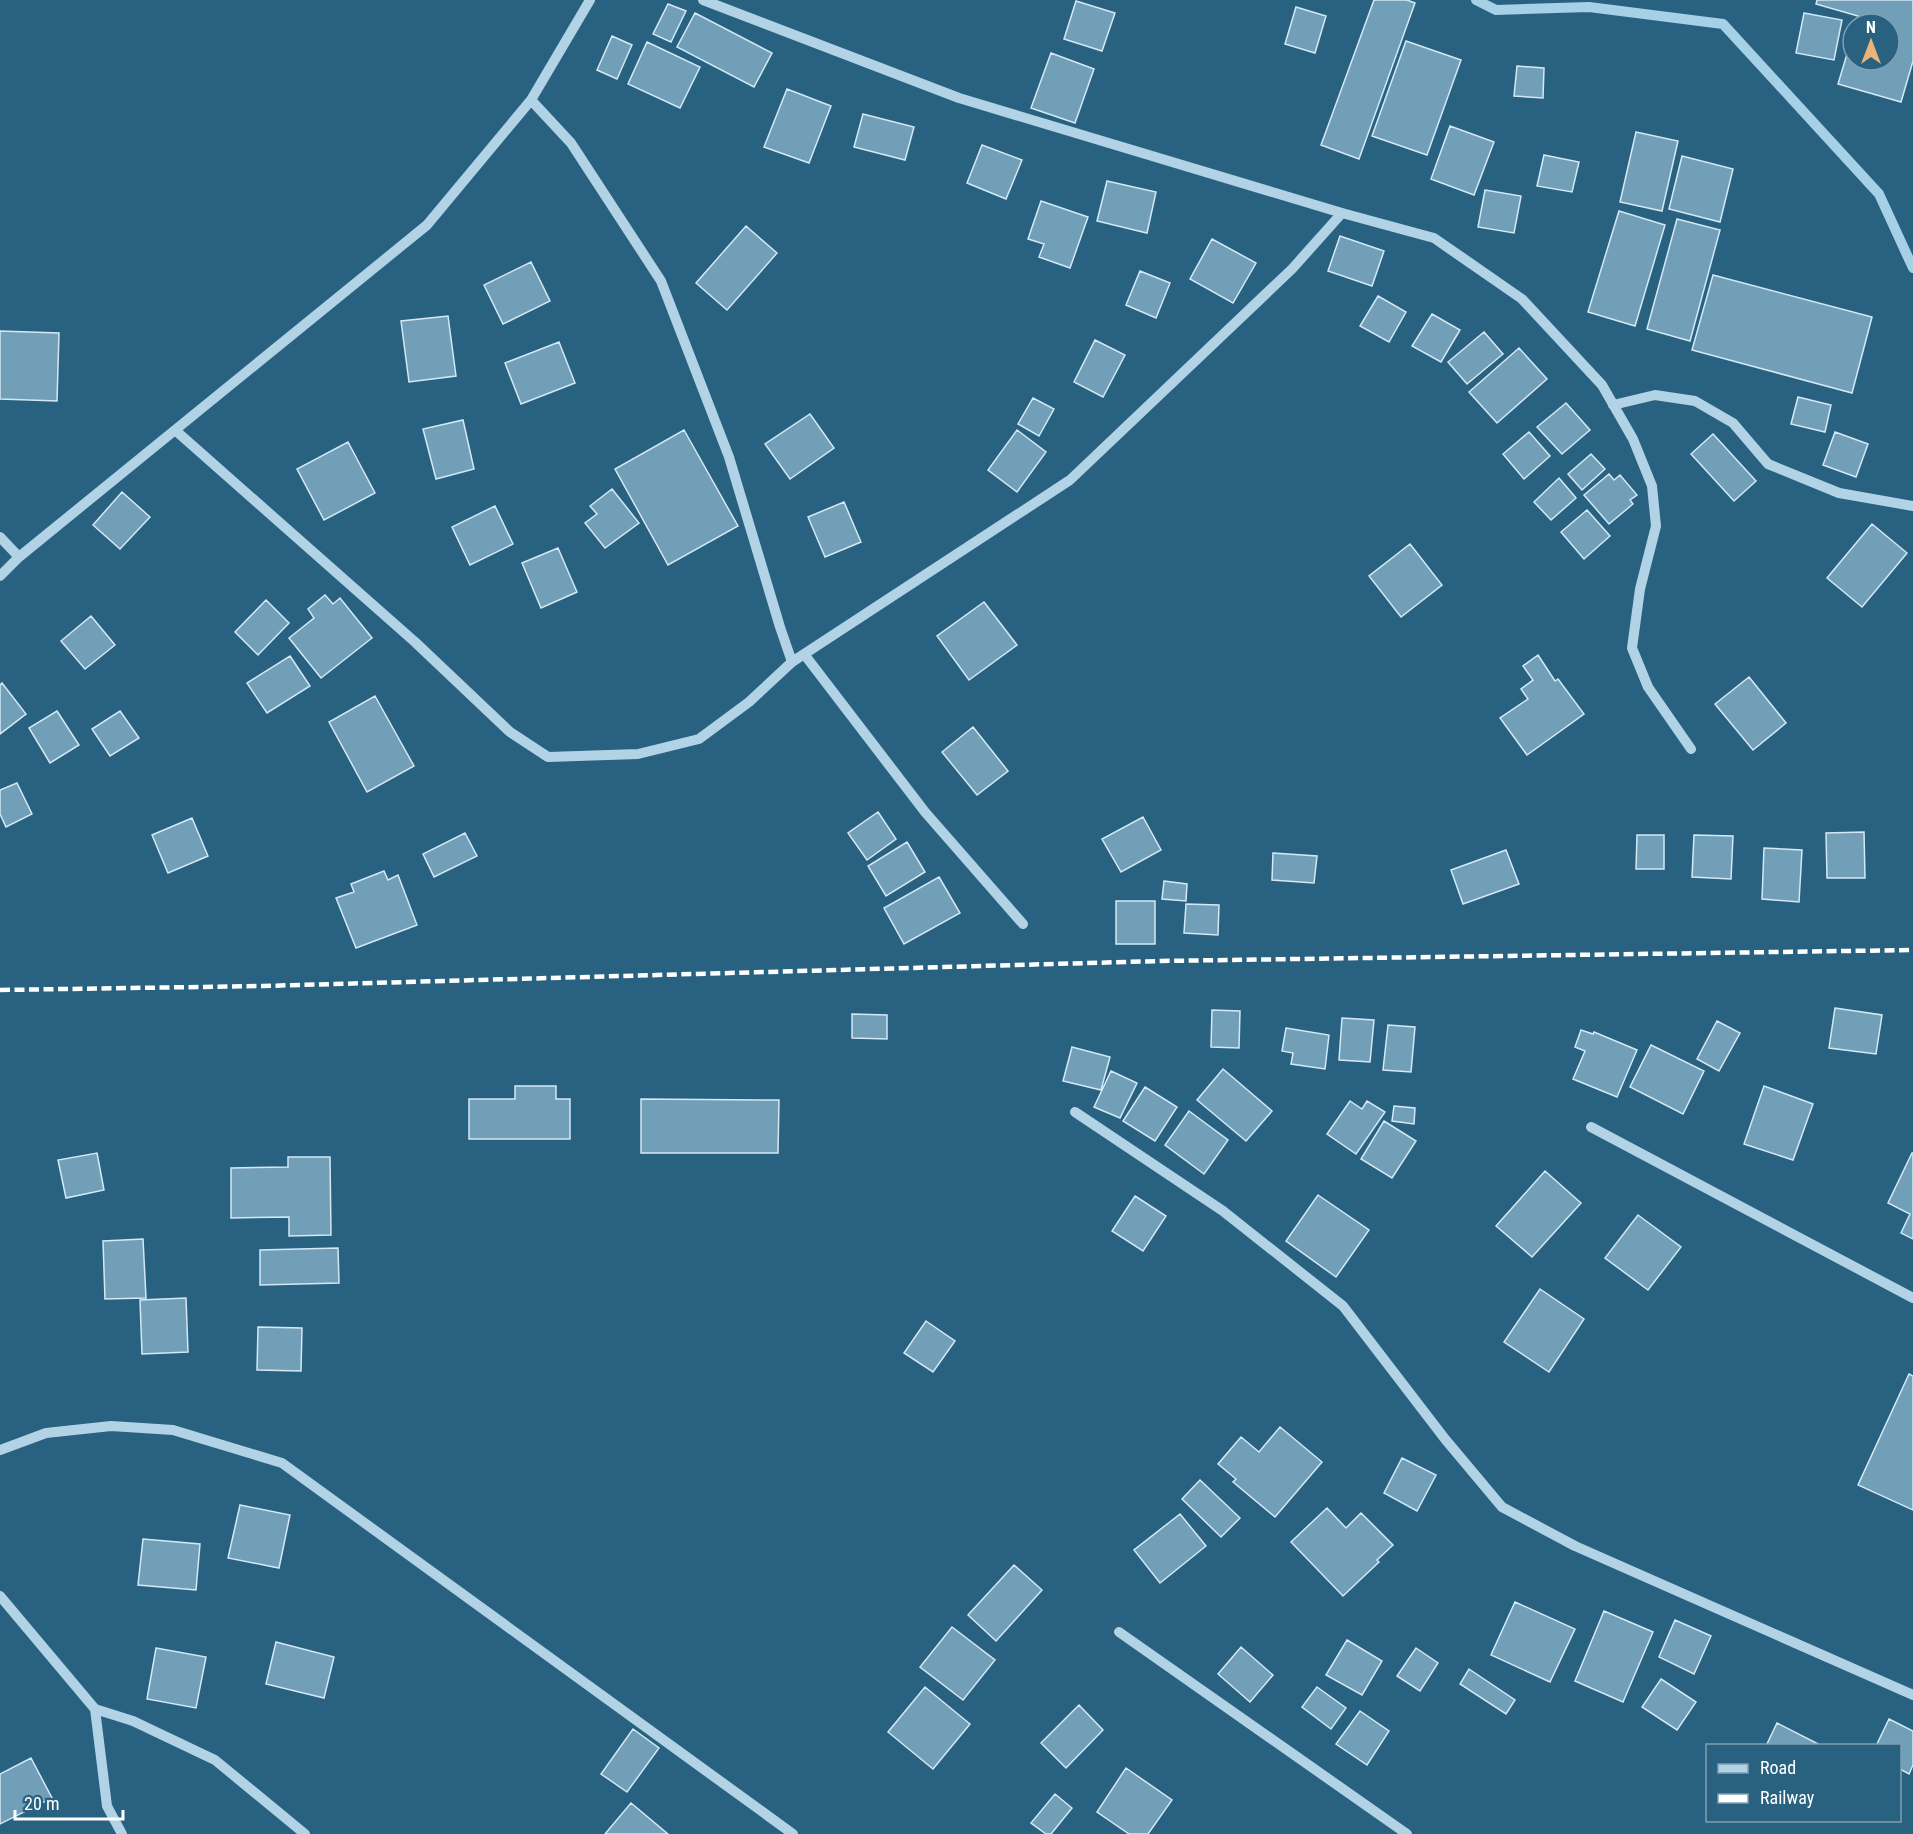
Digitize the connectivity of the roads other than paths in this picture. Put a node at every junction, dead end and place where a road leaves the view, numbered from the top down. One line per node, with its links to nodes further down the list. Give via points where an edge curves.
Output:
1 (590, 0): 3 (street)
2 (703, 0): 4 (street, via 959,98)
3 (531, 100): 6 (street, via 427,225); 12 (street, via 571,143 661,281 729,457)
4 (1341, 213): 5 (street, via 1434,238 1522,299 1602,385); 11 (street, via 1292,269 1070,480)
5 (1613, 405): 7 (street, via 1655,394 1695,400 1733,423 1768,464 1839,493); 13 (street, via 1652,486 1656,526 1640,589 1632,648 1648,687)
6 (175, 430): 9 (street); 12 (street, via 415,642 510,732 548,757 638,754 699,740 749,702)
7 (1913, 506)
8 (0, 537): 9 (street)
9 (19, 557): 10 (street)
10 (0, 576)
11 (804, 654): 12 (street); 14 (street, via 925,813)
12 (792, 662)
13 (1691, 749)
14 (1023, 924)
15 (1075, 1113): 21 (street, via 1223,1211 1343,1306 1444,1439 1502,1507 1575,1546)
16 (1591, 1127): 17 (street)
17 (1913, 1298)
18 (0, 1450): 25 (street, via 46,1433 111,1426 173,1430 282,1463)
19 (0, 1596): 22 (street)
20 (1119, 1632): 26 (street)
21 (1913, 1695)
22 (95, 1710): 23 (street, via 107,1806); 24 (street, via 133,1721 215,1760)
23 (122, 1834)
24 (305, 1834)
25 (793, 1834)
26 (1407, 1834)

